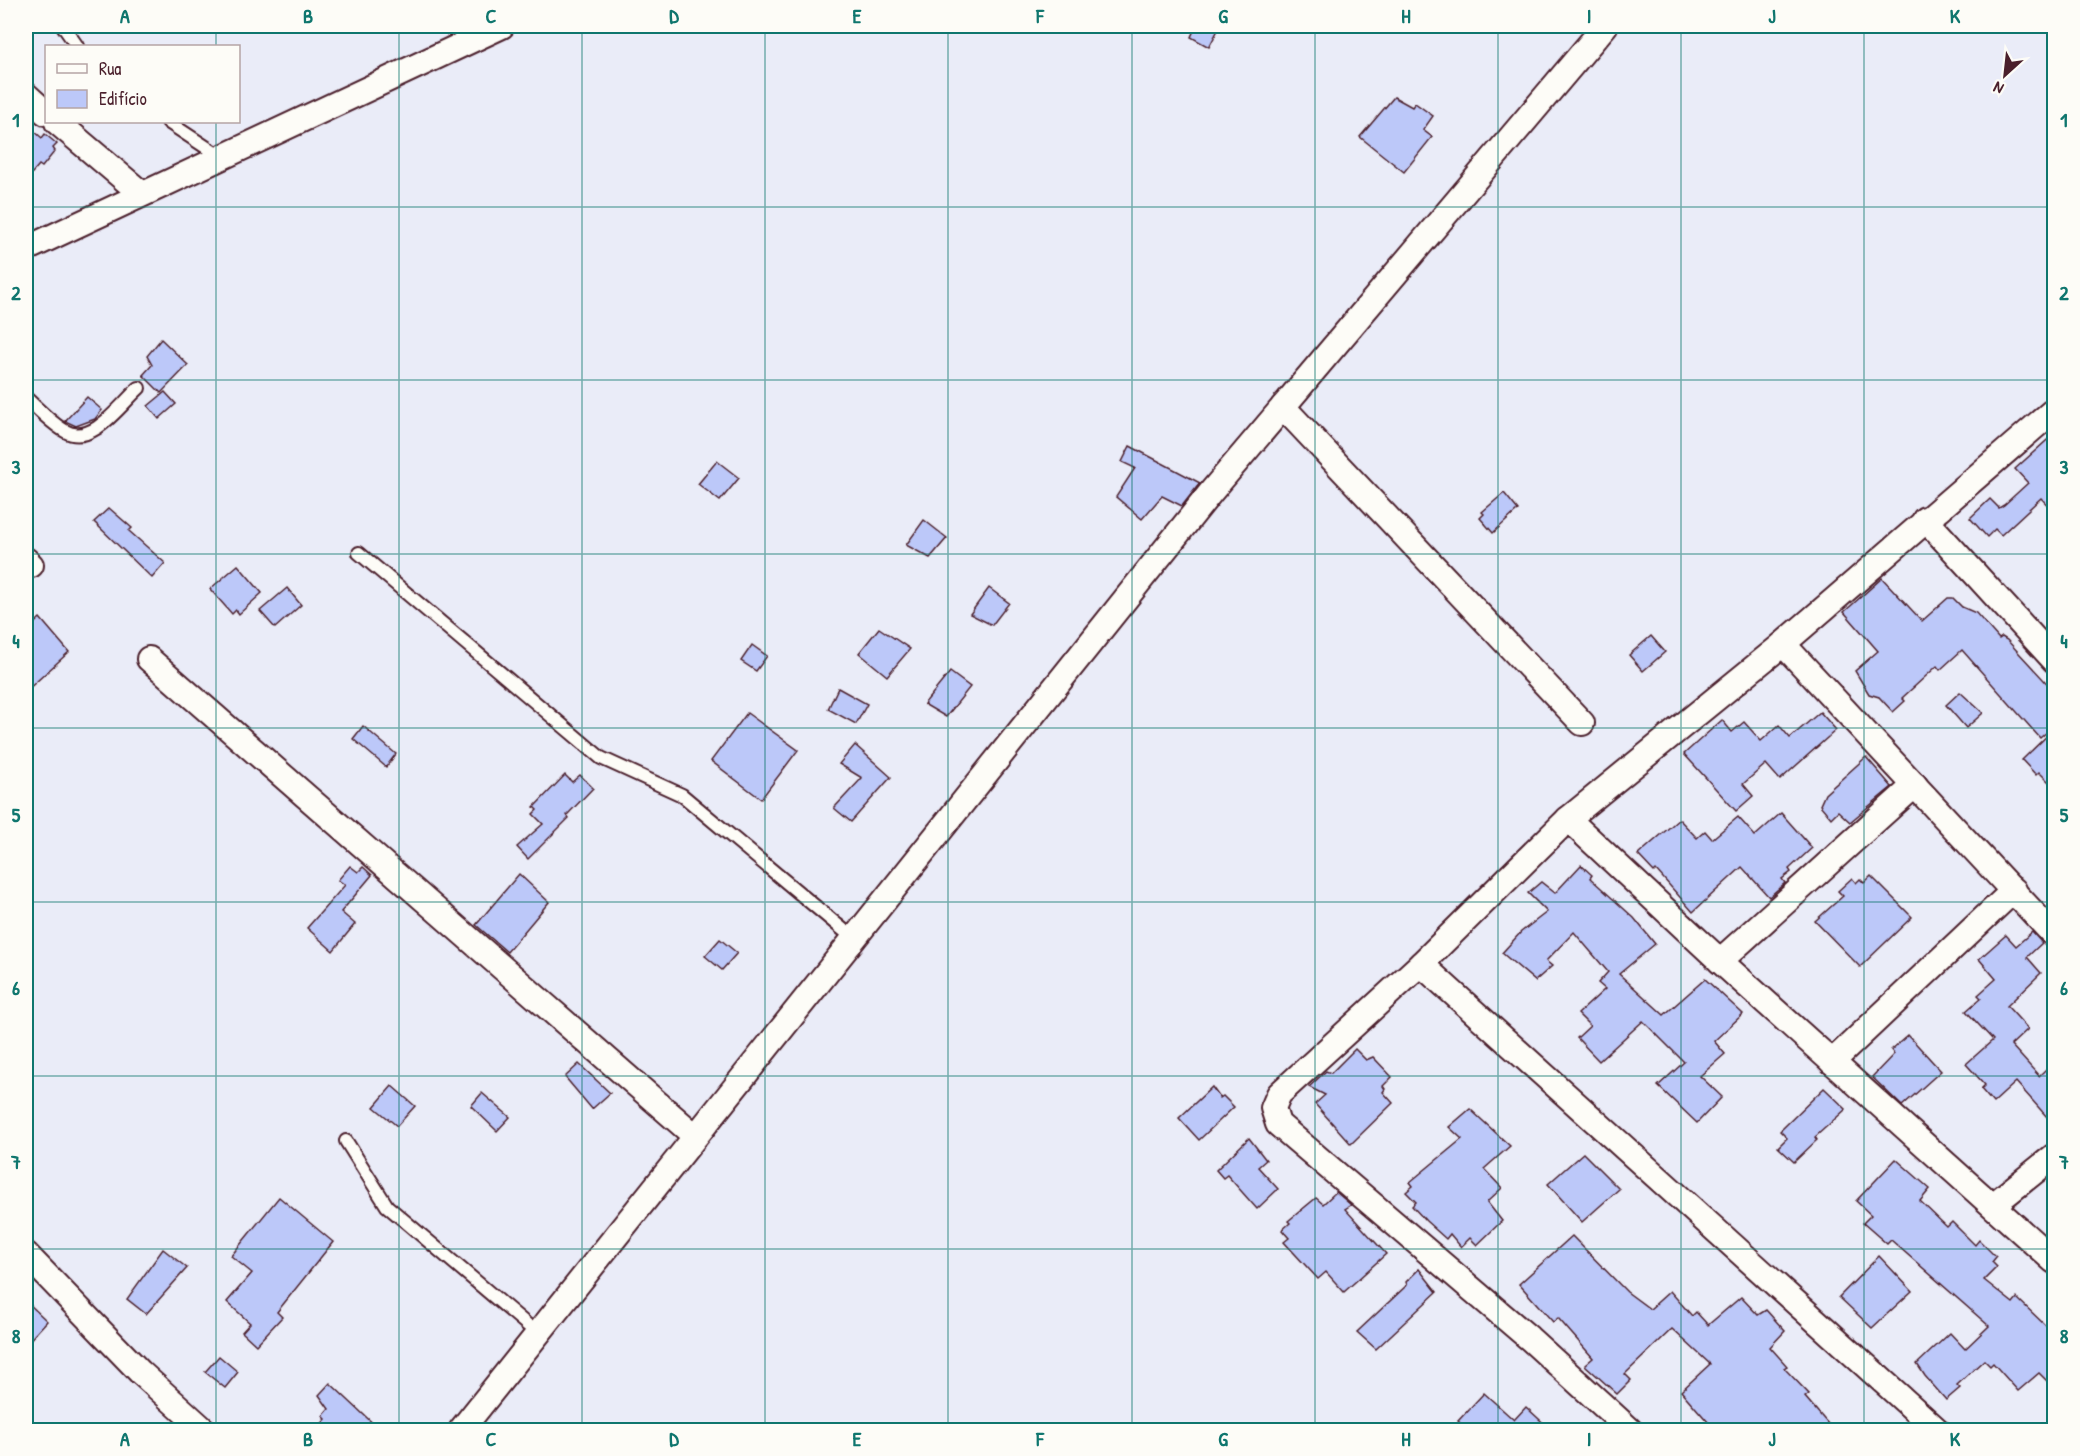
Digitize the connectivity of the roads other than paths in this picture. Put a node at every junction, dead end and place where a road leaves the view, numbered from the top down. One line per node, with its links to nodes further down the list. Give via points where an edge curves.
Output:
1 (63, 26): 4 (lane)
2 (502, 26): 9 (street)
3 (1605, 26): 14 (street)
4 (76, 45)
5 (26, 95): 6 (street)
6 (45, 112)
7 (58, 123): 10 (street)
8 (170, 123): 9 (lane)
9 (221, 157): 10 (street)
10 (142, 194): 11 (street)
11 (26, 249)
12 (139, 388): 13 (lane, via 93,432 80,436 66,432)
13 (26, 399)
14 (1283, 406): 21 (street); 26 (street)
15 (2055, 410): 16 (street)
16 (1925, 519): 18 (street); 20 (street)
17 (359, 553): 26 (lane, via 601,758 682,795)
18 (1783, 644): 22 (street); 23 (street)
19 (149, 659): 30 (street)
20 (2055, 660)
21 (1582, 723)
22 (1915, 785): 24 (street); 27 (street)
23 (1568, 819): 27 (street); 28 (street)
24 (2014, 890): 25 (street); 29 (street)
25 (2055, 935)
26 (853, 938): 30 (street)
27 (1720, 961): 29 (street)
28 (1421, 964): 39 (street, via 1279,1094 1273,1108 1278,1124 1529,1338); 40 (street)
29 (1832, 1062): 33 (street)
30 (695, 1136): 36 (street)
31 (346, 1141): 36 (lane, via 387,1206)
32 (2055, 1155): 33 (street)
33 (1993, 1205): 35 (street)
34 (26, 1254): 37 (street, via 140,1372)
35 (2055, 1260)
36 (538, 1334): 38 (street)
37 (204, 1431)
38 (461, 1431)
39 (1630, 1431)
40 (1937, 1431)

